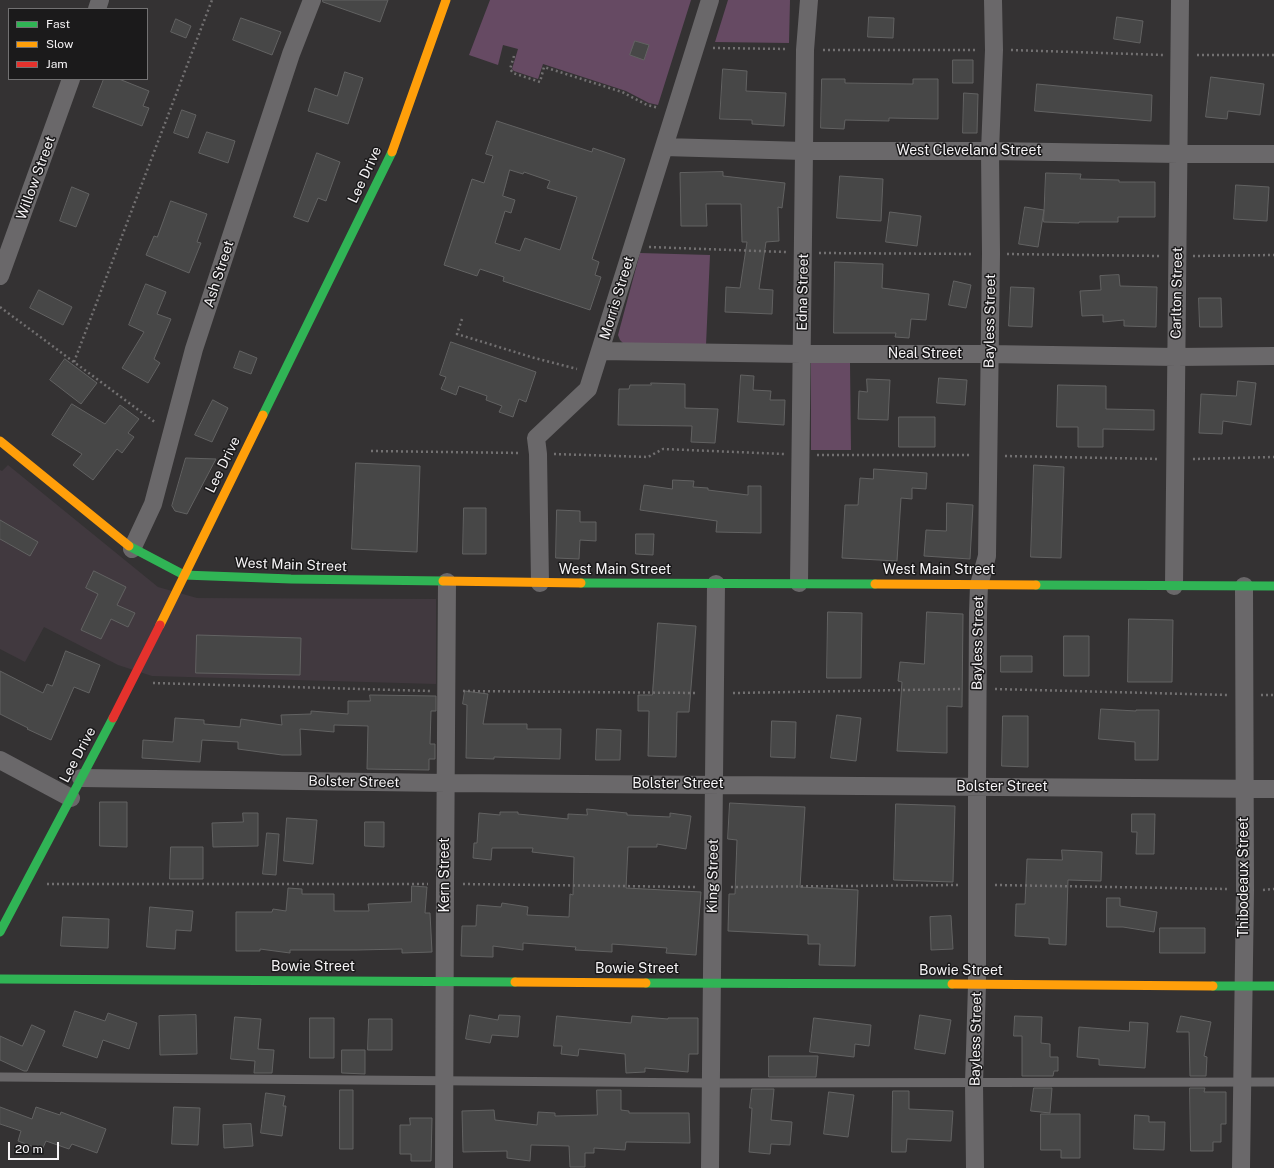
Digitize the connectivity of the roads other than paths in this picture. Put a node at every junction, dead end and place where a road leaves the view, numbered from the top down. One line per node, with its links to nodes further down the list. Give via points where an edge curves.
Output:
1 (312, 0): 20 (street, Ash Street, via 291,54 194,349 153,504)
2 (446, 0): 21 (main road, Lee Drive, via 389,159)
3 (710, 0): 8 (street, Morris Street)
4 (808, 0): 9 (street, Edna Street)
5 (993, 0): 10 (street, Bayless Street)
6 (1180, 0): 11 (street, Carlton Street)
7 (71, 80): 13 (street, Willow Street)
8 (664, 147): 9 (street, West Cleveland Street); 14 (street, Morris Street)
9 (804, 151): 10 (street, West Cleveland Street); 15 (street, Edna Street)
10 (990, 151): 11 (street, West Cleveland Street); 16 (street, Bayless Street)
11 (1178, 154): 12 (street, West Cleveland Street); 18 (street, Carlton Street)
12 (1274, 154)
13 (0, 276)
14 (600, 351): 15 (street, Neal Street); 23 (street, Morris Street, via 588,389 536,438)
15 (802, 354): 16 (street, Neal Street); 24 (street, Edna Street)
16 (989, 354): 18 (street, Neal Street); 26 (street, Bayless Street, via 987,556)
17 (1274, 356): 18 (street, Neal Street)
18 (1176, 357): 27 (street, Carlton Street)
19 (0, 441): 20 (main road, West Main Street)
20 (132, 549): 21 (main road, West Main Street)
21 (184, 575): 22 (main road, West Main Street); 31 (main road, Lee Drive)
22 (447, 582): 23 (main road, West Main Street); 32 (street, Kern Street)
23 (540, 583): 25 (main road, West Main Street)
24 (800, 583): 25 (main road, West Main Street); 26 (main road, West Main Street)
25 (716, 584): 33 (street, King Street)
26 (979, 584): 27 (main road, West Main Street); 34 (street, Bayless Street)
27 (1174, 586): 28 (main road, West Main Street)
28 (1244, 586): 29 (main road, West Main Street); 35 (street, Thibodeaux Street)
29 (1274, 586)
30 (0, 760): 37 (street)
31 (81, 778): 32 (street, Bolster Street); 37 (main road, Lee Drive)
32 (446, 783): 33 (street, Bolster Street); 40 (street, Kern Street)
33 (714, 784): 34 (street, Bolster Street); 41 (street, King Street)
34 (977, 787): 35 (street, Bolster Street); 42 (street, Bayless Street)
35 (1245, 789): 36 (street, Bolster Street); 43 (street, Thibodeaux Street)
36 (1274, 789)
37 (71, 798): 38 (main road, Lee Drive)
38 (0, 932)
39 (0, 979): 40 (main road, Bowie Street)
40 (445, 981): 41 (main road, Bowie Street); 46 (street, Kern Street)
41 (712, 983): 42 (main road, Bowie Street); 49 (street, King Street)
42 (977, 985): 43 (main road, Bowie Street); 50 (street, Bayless Street)
43 (1244, 986): 44 (main road, Bowie Street); 47 (street, Thibodeaux Street)
44 (1274, 986)
45 (0, 1077): 46 (lane)
46 (445, 1081): 49 (lane); 51 (street, Kern Street)
47 (1242, 1082): 48 (lane); 50 (lane); 54 (street, Thibodeaux Street)
48 (1274, 1082)
49 (711, 1083): 50 (lane); 52 (street, King Street)
50 (974, 1083): 53 (street, Bayless Street)
51 (444, 1168)
52 (710, 1168)
53 (975, 1168)
54 (1241, 1168)

